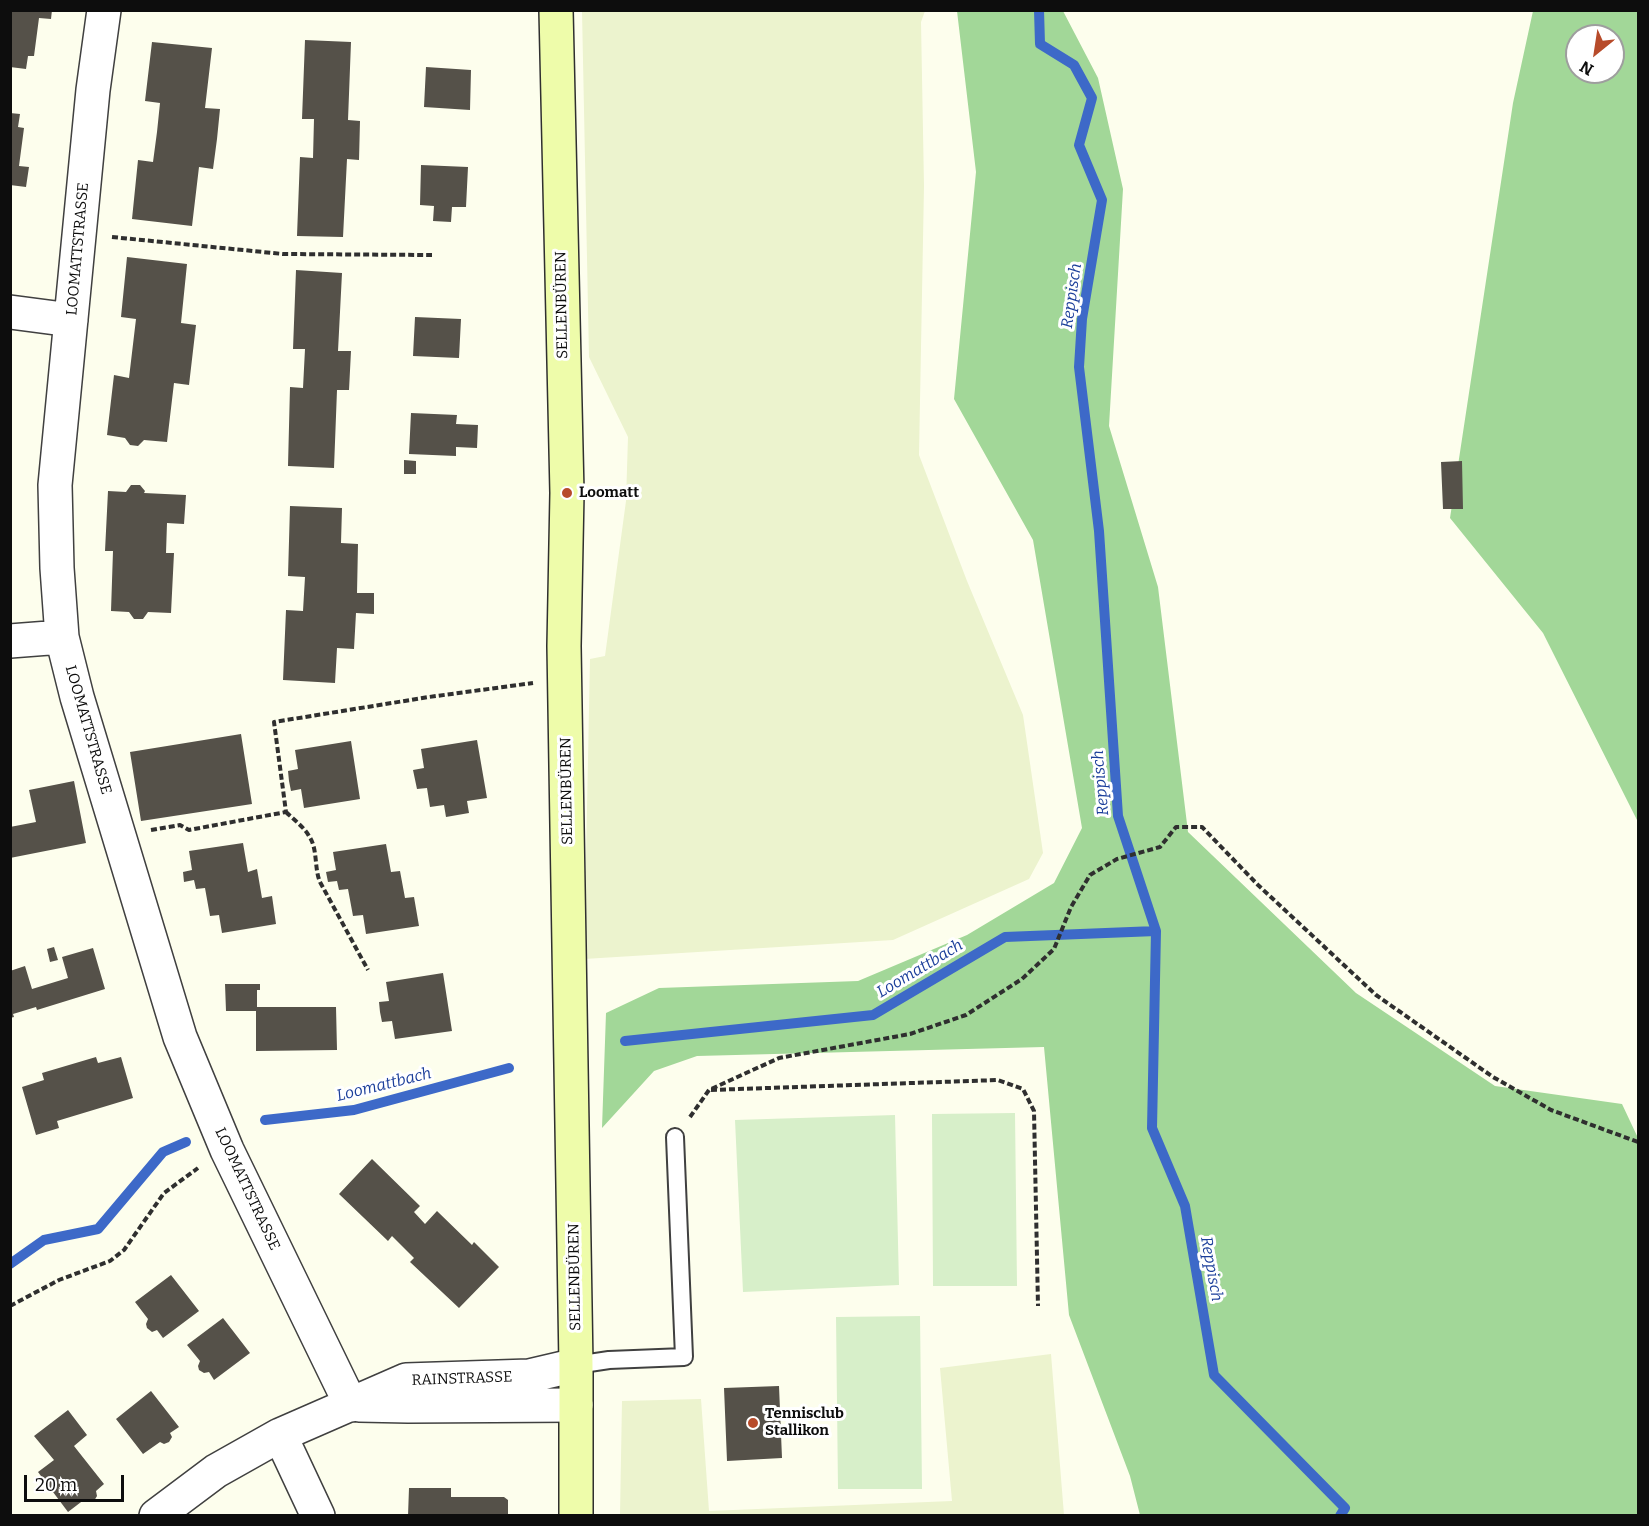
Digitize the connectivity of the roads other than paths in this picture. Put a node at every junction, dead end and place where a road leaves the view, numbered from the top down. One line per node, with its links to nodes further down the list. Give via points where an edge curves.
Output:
1 (104, 10): 4 (street, LOOMATTSTRASSE)
2 (556, 10): 8 (main road, SELLENBÜREN, via 567,483 564,646)
3 (10, 312): 4 (street)
4 (71, 320): 5 (street, LOOMATTSTRASSE, via 55,485)
5 (62, 637): 6 (street); 9 (street, LOOMATTSTRASSE, via 180,1036 227,1150)
6 (10, 641)
7 (675, 1137): 8 (lane, via 684,1357)
8 (576, 1365): 9 (street, RAINSTRASSE, via 529,1377 406,1380); 10 (main road, SELLENBÜREN)
9 (351, 1405): 10 (street, RAINSTRASSE); 11 (street, RAINSTRASSE)
10 (576, 1406): 14 (main road, SELLENBÜREN)
11 (280, 1435): 12 (street, RAINSTRASSE, via 216,1471); 13 (street)
12 (156, 1515)
13 (318, 1515)
14 (576, 1515)

